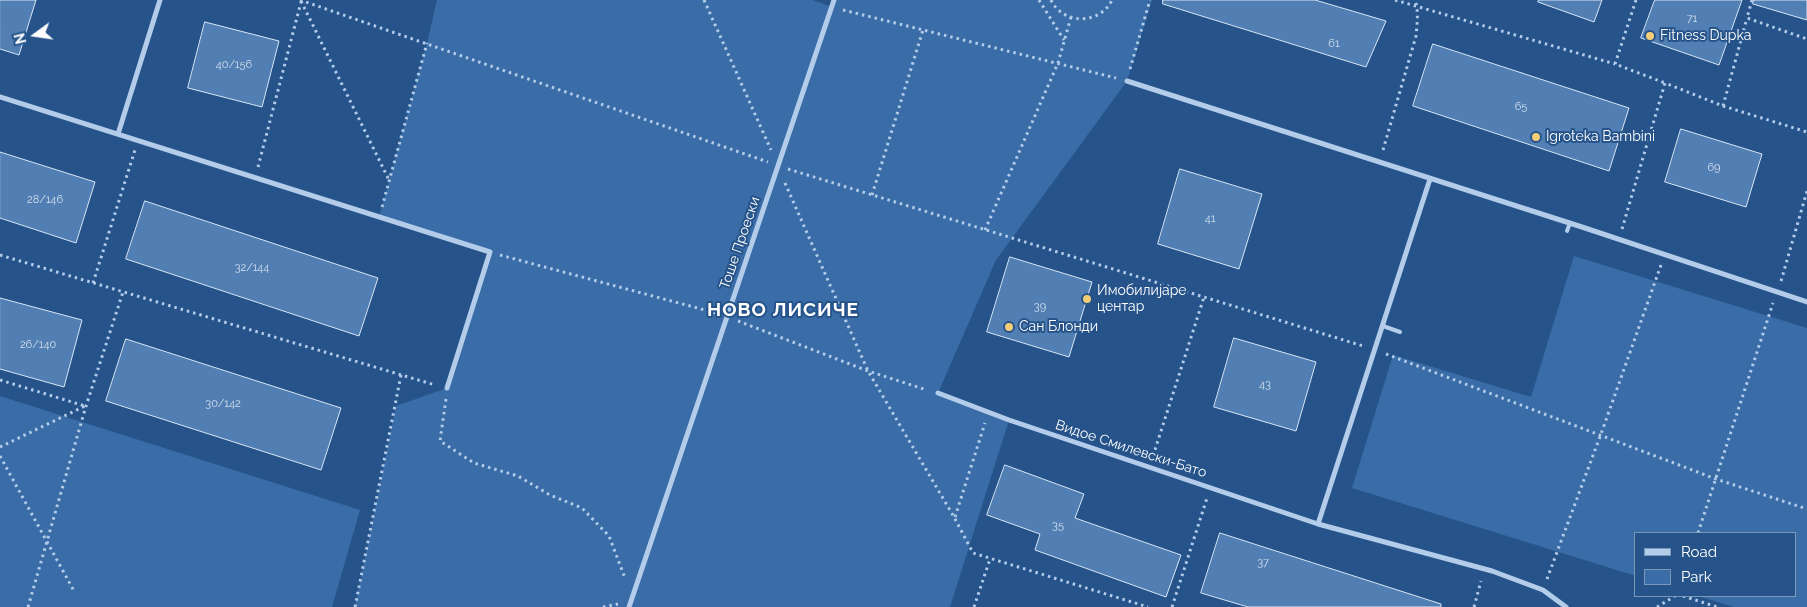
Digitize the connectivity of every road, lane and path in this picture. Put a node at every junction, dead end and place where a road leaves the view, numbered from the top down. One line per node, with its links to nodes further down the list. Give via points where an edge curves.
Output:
1 (160, 0): 28 (street)
2 (301, 0): 20 (path); 32 (path); 34 (path)
3 (704, 0): 31 (path)
4 (834, 0): 13 (street, Тоше Проески)
5 (1039, 0): 19 (path)
6 (1051, 0): 15 (path)
7 (1112, 0): 15 (path, via 1104,11 1094,17)
8 (1150, 0): 23 (path)
9 (1395, 0): 14 (path)
10 (1415, 0): 14 (path)
11 (1636, 0): 22 (path)
12 (1752, 0): 16 (path)
13 (832, 7): 17 (path); 31 (street, Тоше Проески)
14 (1417, 7): 22 (path); 30 (path, via 1416,36)
15 (1071, 18): 19 (path)
16 (1747, 18): 18 (path); 26 (path)
17 (922, 30): 21 (path); 36 (path)
18 (1807, 39)
19 (1065, 40): 21 (path)
20 (427, 43): 31 (path); 34 (path)
21 (1058, 63): 23 (path); 39 (path)
22 (1615, 64): 24 (path)
23 (1127, 81): 30 (street)
24 (1665, 83): 26 (path); 41 (path)
25 (0, 97): 28 (street)
26 (1723, 106): 27 (path)
27 (1807, 132)
28 (118, 134): 29 (street)
29 (138, 140): 32 (street); 44 (path)
30 (1380, 163): 33 (street)
31 (778, 166): 36 (path); 65 (path, via 868,371); 75 (street, Тоше Проески)
32 (255, 178): 37 (street)
33 (1430, 179): 38 (street); 49 (street)
34 (389, 180): 37 (path)
35 (1807, 191): 46 (path)
36 (872, 195): 39 (path)
37 (379, 217): 54 (street, via 490,252)
38 (1570, 223): 40 (lane); 41 (street)
39 (985, 230): 47 (path)
40 (1567, 231)
41 (1619, 239): 43 (street)
42 (0, 255): 44 (path)
43 (1664, 255): 46 (street); 58 (path)
44 (93, 283): 45 (path)
45 (123, 292): 52 (path); 56 (path)
46 (1777, 292): 48 (street); 62 (path)
47 (1204, 297): 51 (path); 61 (path)
48 (1807, 302)
49 (1383, 326): 50 (lane); 51 (street)
50 (1400, 332)
51 (1375, 350): 58 (path); 66 (street)
52 (401, 375): 54 (path); 77 (path)
53 (0, 380): 56 (path)
54 (447, 388): 75 (path, via 440,440 474,463 518,476 550,495 582,508 609,536)
55 (938, 393): 57 (street, Видое Смилевски-Бато)
56 (86, 406): 59 (path); 68 (path)
57 (988, 412): 61 (street, Видое Смилевски-Бато); 65 (path)
58 (1601, 434): 62 (path); 71 (path)
59 (0, 447)
60 (0, 456): 68 (path)
61 (1149, 467): 63 (street, Видое Смилевски-Бато)
62 (1716, 478): 64 (path); 67 (path)
63 (1211, 488): 66 (street, Видое Смилевски-Бато); 81 (path)
64 (1807, 509)
65 (954, 517): 69 (path, via 973,553)
66 (1318, 524): 70 (street, Видое Смилевски-Бато)
67 (1698, 532)
68 (47, 543): 72 (path); 76 (path)
69 (990, 559): 79 (path); 80 (path)
70 (1484, 570): 71 (street, Видое Смилевски-Бато); 82 (path)
71 (1543, 590): 83 (street, Видое Смилевски-Бато)
72 (74, 591)
73 (1673, 597): 84 (path)
74 (1686, 597): 85 (path)
75 (631, 601): 78 (street, Тоше Проески)
76 (28, 607)
77 (355, 607)
78 (629, 607)
79 (974, 607)
80 (1148, 607)
81 (1172, 607)
82 (1474, 607)
83 (1566, 607)
84 (1657, 607)
85 (1717, 607)

